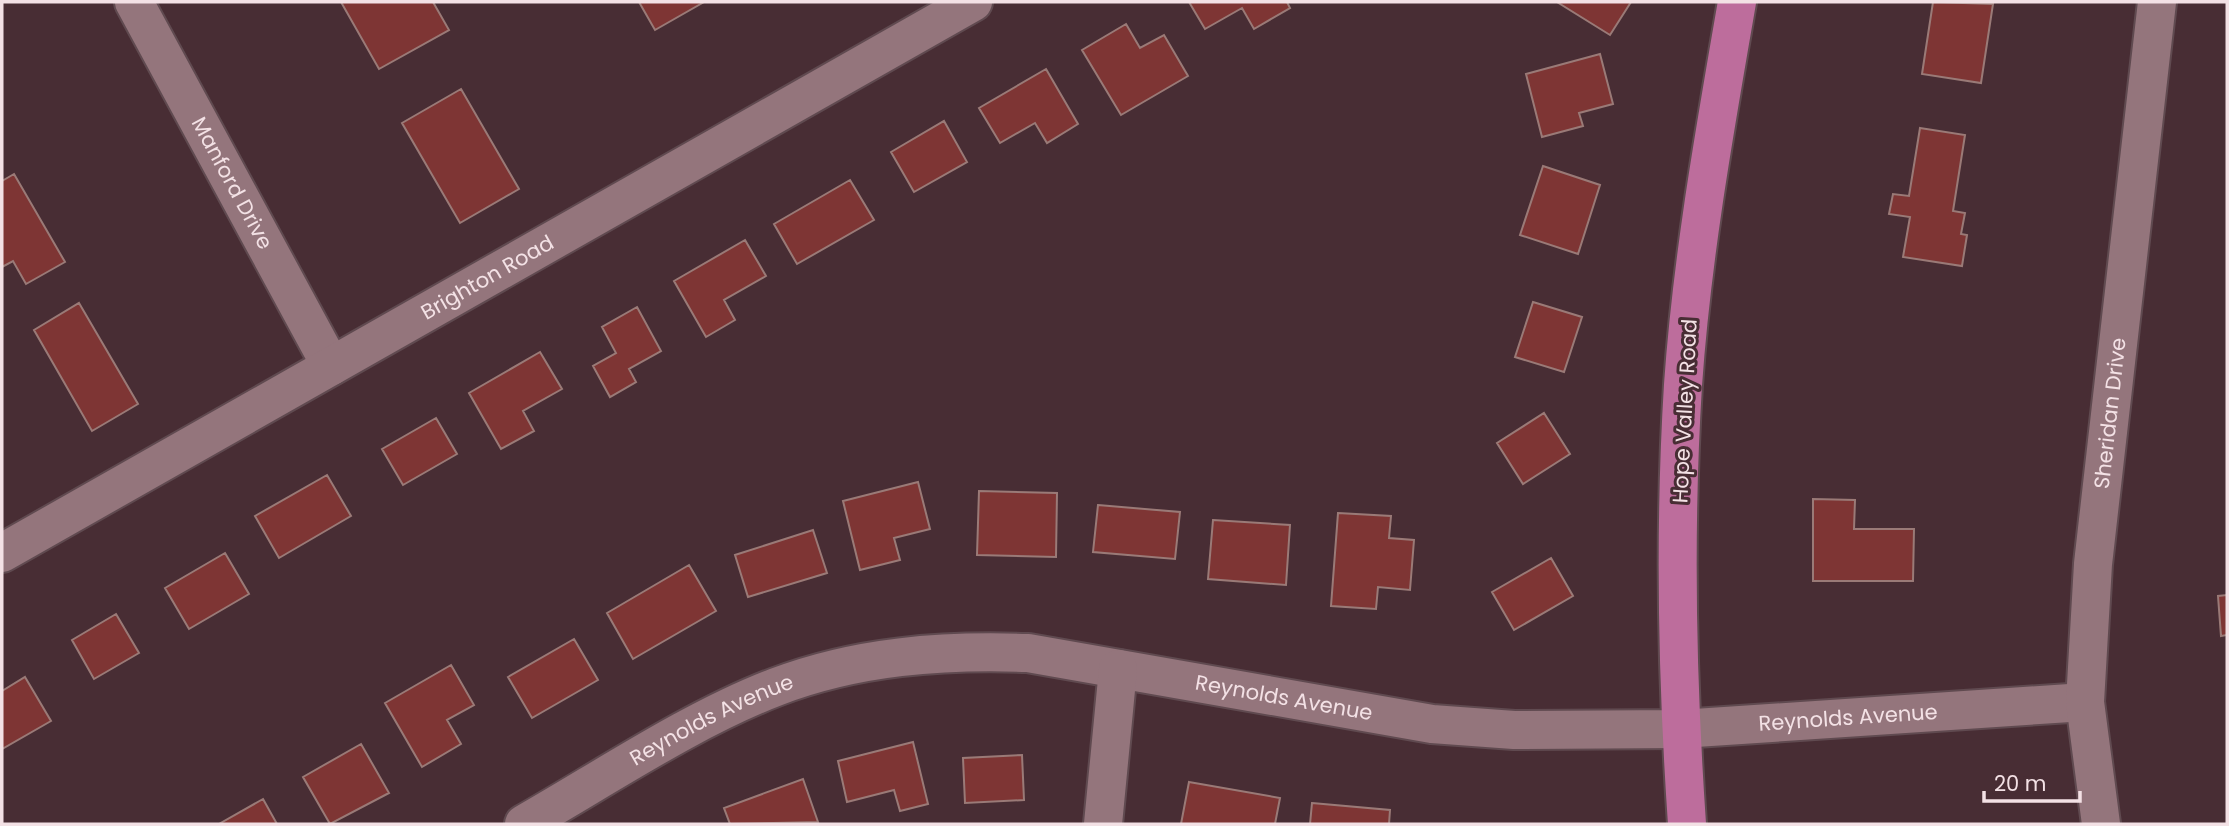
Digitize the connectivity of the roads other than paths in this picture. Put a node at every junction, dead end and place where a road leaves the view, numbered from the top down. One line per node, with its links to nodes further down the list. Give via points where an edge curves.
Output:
1 (134, 2): 5 (street, Manford Drive)
2 (973, 2): 5 (street, Brighton Road)
3 (1737, 2): 9 (main road, Hope Valley Road, via 1708,174 1683,383)
4 (2157, 2): 8 (street, Sheridan Drive, via 2104,448)
5 (331, 366): 6 (street, Brighton Road)
6 (2, 553)
7 (1118, 669): 9 (street, Reynolds Avenue, via 1432,724 1514,730); 10 (street, Reynolds Avenue, via 1028,653 968,651 835,668 776,687 715,715); 11 (street)
8 (2085, 702): 9 (street, Reynolds Avenue); 13 (street, Sheridan Drive)
9 (1680, 729): 12 (main road, Hope Valley Road)
10 (524, 824)
11 (1103, 824)
12 (1687, 824)
13 (2101, 824)

